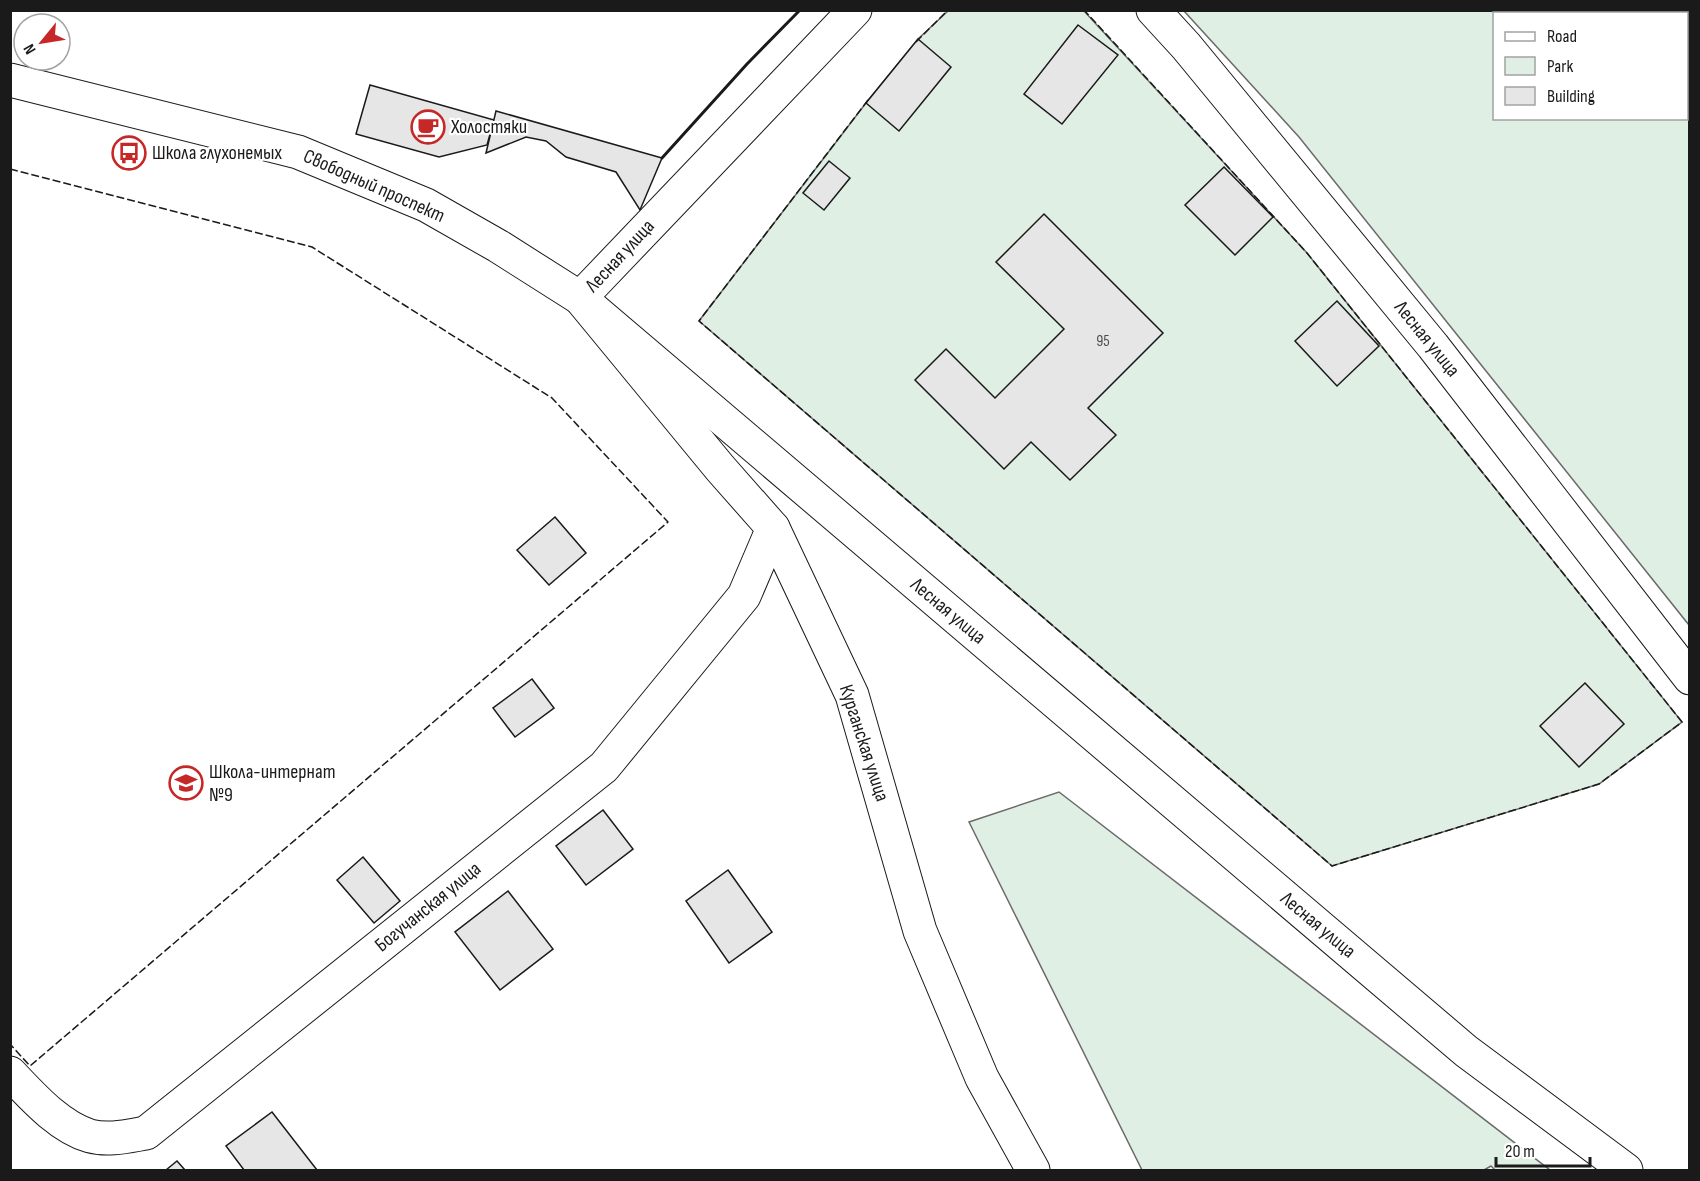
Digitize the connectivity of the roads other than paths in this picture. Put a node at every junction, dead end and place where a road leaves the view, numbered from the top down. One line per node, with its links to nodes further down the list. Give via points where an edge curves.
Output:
1 (855, 10): 4 (street, Лесная улица)
2 (1153, 10): 6 (street, Лесная улица, via 1433,346)
3 (10, 80): 4 (street, Свободный проспект, via 298,152 426,205)
4 (580, 298): 5 (street, Курганская улица); 9 (street, Лесная улица, via 1466,1051)
5 (773, 528): 7 (street, Богучанская улица, via 744,596 604,767 146,1133 121,1138 90,1136 46,1112); 8 (street, Курганская улица, via 852,695 920,931 982,1078)
6 (1689, 678)
7 (14, 1082)
8 (1033, 1170)
9 (1626, 1170)

